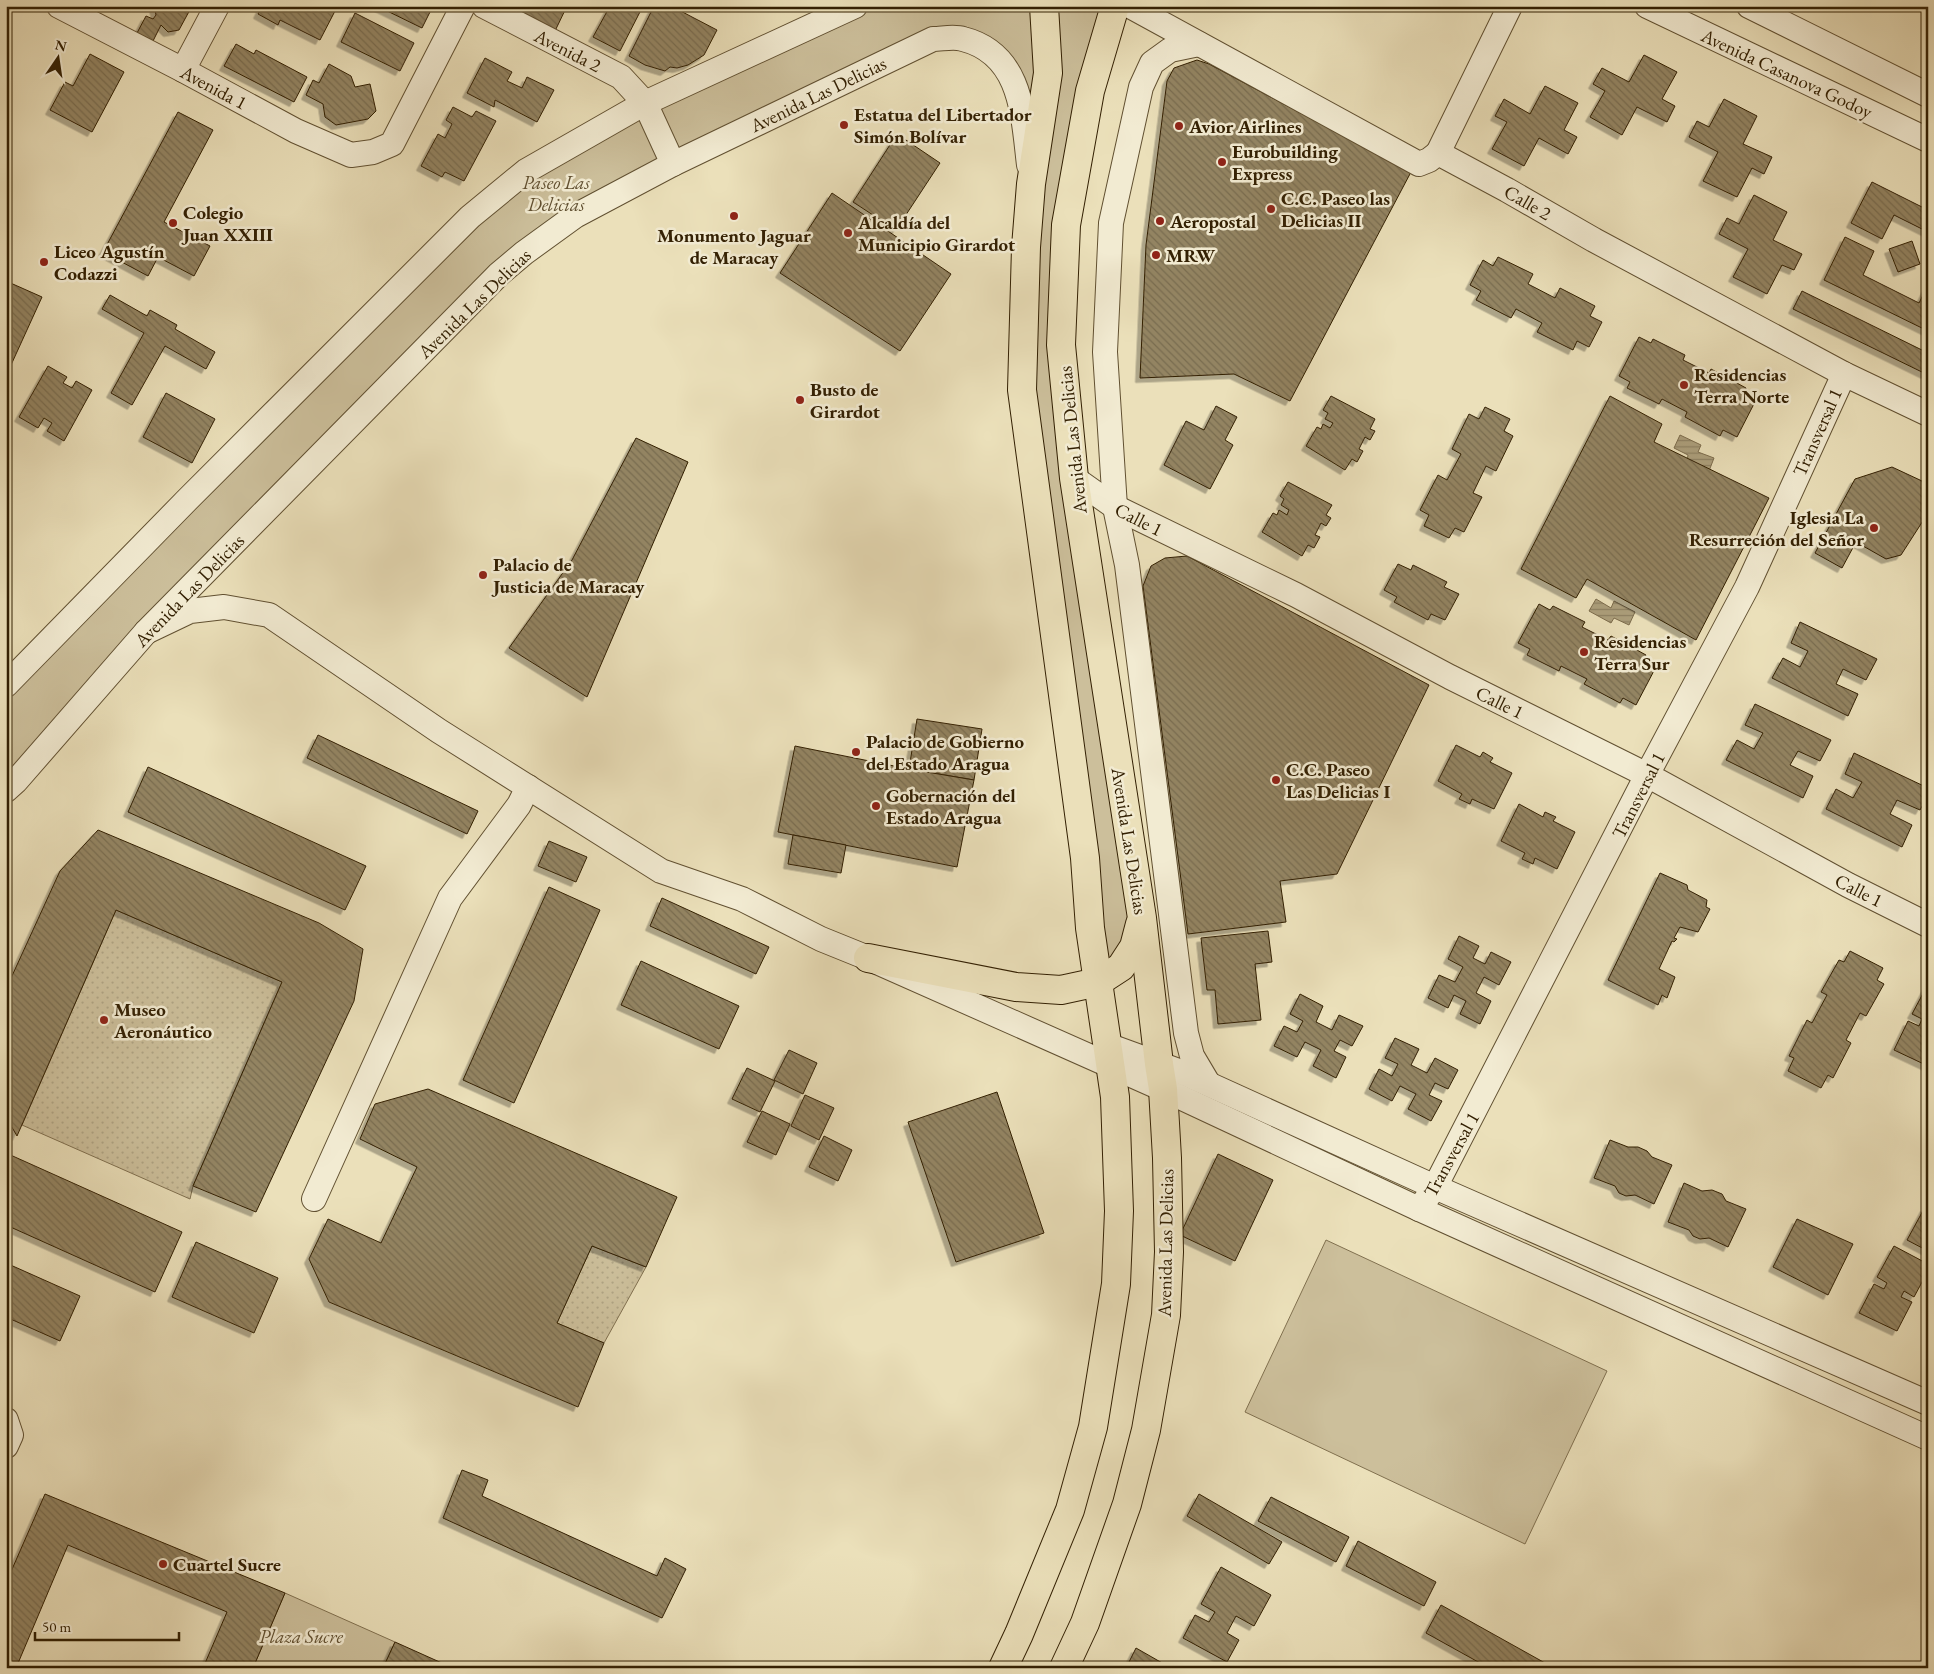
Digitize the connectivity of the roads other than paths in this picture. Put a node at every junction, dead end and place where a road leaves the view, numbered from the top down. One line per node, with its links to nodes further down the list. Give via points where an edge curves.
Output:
1 (59, 6): 13 (street, Avenida 1)
2 (217, 6): 13 (street)
3 (463, 6): 13 (street, Avenida 1, via 392,144 373,152 351,155 296,131)
4 (484, 6): 15 (street, Avenida 2, via 621,77)
5 (854, 6): 15 (street)
6 (1044, 6): 19 (main road, Avenida Las Delicias, via 1048,73)
7 (1115, 6): 22 (main road, Avenida Las Delicias, via 1090,91 1066,225 1061,345)
8 (1130, 6): 12 (street)
9 (1510, 6): 17 (street)
10 (1647, 6): 16 (street, Avenida Casanova Godoy)
11 (1749, 6): 14 (street)
12 (1199, 44): 17 (street, via 1419,164); 23 (street, via 1170,50 1152,63 1141,87 1111,223 1105,352)
13 (183, 70)
14 (1928, 94)
15 (645, 103): 18 (street, Avenida 2); 25 (street, via 526,171 470,217)
16 (1928, 140)
17 (1438, 153): 20 (street, Calle 2)
18 (673, 164): 19 (street, Avenida Las Delicias, via 933,39 962,38 985,47 1004,64 1021,101); 24 (street, Avenida Las Delicias, via 576,216 499,274)
19 (1031, 184): 32 (main road, Avenida Las Delicias, via 1026,247 1023,410 1083,848)
20 (1844, 374): 21 (street, Calle 2); 26 (street, Transversal 1, via 1747,587)
21 (1928, 414)
22 (1074, 478): 23 (street, Calle 1); 29 (main road, Avenida Las Delicias)
23 (1115, 507): 26 (street, Calle 1, via 1296,595 1450,677); 35 (street, via 1127,565 1186,1033 1192,1056)
24 (146, 632): 27 (street, Avenida Las Delicias); 28 (street, via 190,611 224,607 269,616)
25 (6, 684)
26 (1647, 775): 30 (street, Calle 1); 36 (street, Transversal 1)
27 (10, 784)
28 (528, 787): 31 (street, via 661,870 742,899 821,939); 37 (street, via 519,805 450,898)
29 (1142, 918): 32 (main road, via 1134,946 1121,967); 34 (main road, Avenida Las Delicias)
30 (1928, 925)
31 (868, 958): 32 (main road, via 1016,988 1061,990); 33 (street)
32 (1098, 982): 33 (main road, Avenida Las Delicias)
33 (1109, 1056): 34 (street); 43 (main road, Avenida Las Delicias, via 1115,1097 1116,1284 1093,1427 1070,1510)
34 (1161, 1076): 35 (street); 38 (street); 44 (main road, Avenida Las Delicias, via 1169,1252 1166,1315 1146,1430 1128,1504)
35 (1208, 1083): 36 (street)
36 (1435, 1187): 38 (street, Transversal 1); 39 (street)
37 (314, 1199)
38 (1419, 1209): 41 (street)
39 (1928, 1403)
40 (6, 1420): 42 (street, via 11,1434)
41 (1928, 1438)
42 (6, 1446)
43 (1003, 1668)
44 (1064, 1668)

